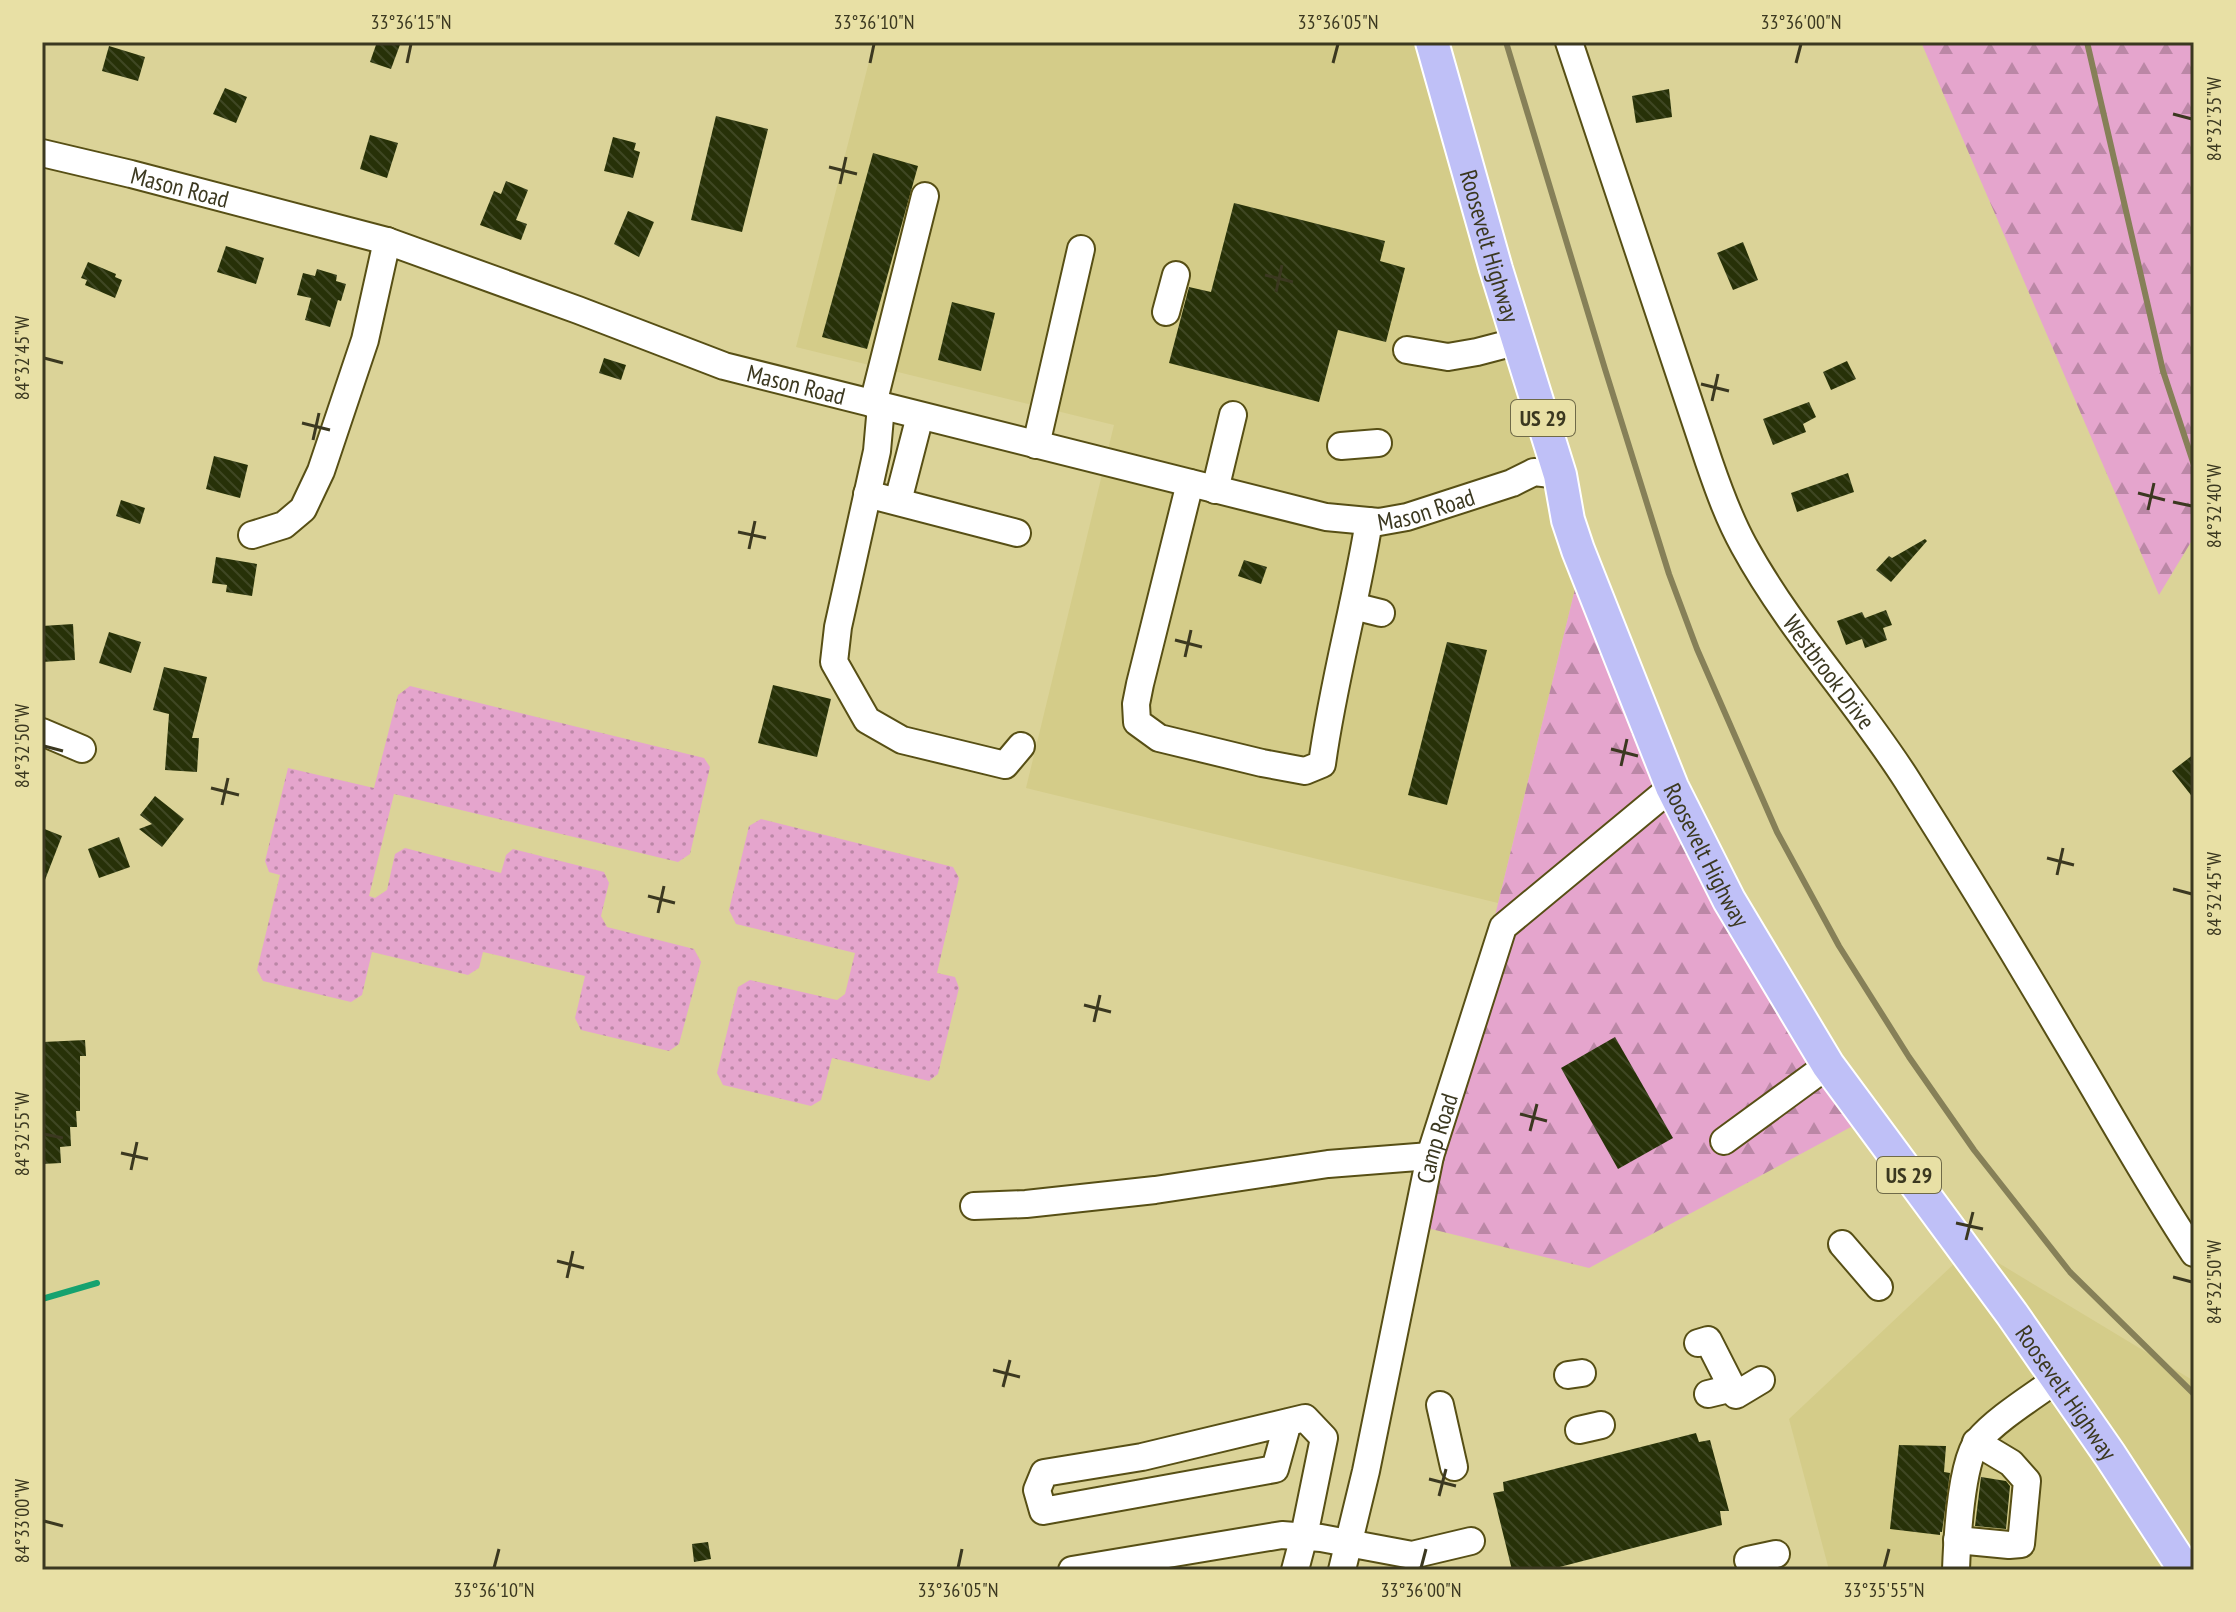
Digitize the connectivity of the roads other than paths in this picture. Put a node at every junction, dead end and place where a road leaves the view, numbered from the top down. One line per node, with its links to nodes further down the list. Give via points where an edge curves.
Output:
1 (1432, 42): 9 (main road, Roosevelt Highway / US 29)
2 (1569, 42): 35 (street, Westbrook Drive, via 1709,462 1744,546 1906,778)
3 (42, 153): 5 (street, Mason Road)
4 (925, 196): 11 (street)
5 (387, 241): 11 (street, Mason Road, via 724,366); 23 (street, via 365,340 321,471 303,509 284,525)
6 (1081, 249): 15 (street)
7 (1176, 275): 8 (street)
8 (1166, 312)
9 (1519, 341): 10 (street, via 1448,357); 17 (main road, Roosevelt Highway / US 29)
10 (1407, 350)
11 (877, 405): 13 (street, Mason Road); 19 (street, via 877,451)
12 (1233, 415): 18 (street)
13 (920, 416): 15 (street, Mason Road); 20 (street)
14 (1378, 443): 16 (street)
15 (1036, 445): 18 (street, Mason Road)
16 (1341, 446)
17 (1560, 475): 21 (street, Mason Road, via 1534,472 1407,517); 29 (main road, Roosevelt Highway / US 29, via 1578,550)
18 (1203, 486): 21 (street, Mason Road, via 1326,517); 24 (street, via 1140,684 1137,722 1159,738 1262,763 1305,771 1322,764)
19 (867, 494): 20 (street); 27 (street, via 834,662 867,720 902,740 1005,765)
20 (898, 501): 22 (street)
21 (1369, 521): 24 (street)
22 (1017, 533)
23 (252, 535)
24 (1353, 606): 25 (street)
25 (1381, 613)
26 (42, 732): 28 (street)
27 (1021, 746)
28 (82, 749)
29 (1672, 787): 30 (main road, Roosevelt Highway / US 29, via 1729,900); 32 (street, Camp Road, via 1503,927)
30 (1828, 1065): 31 (street); 38 (main road, Roosevelt Highway / US 29)
31 (1724, 1141)
32 (1430, 1156): 33 (street, via 1328,1164 1141,1192); 47 (street, Camp Road)
33 (974, 1206)
34 (1842, 1244): 36 (street)
35 (2194, 1253)
36 (1879, 1287)
37 (1698, 1343): 39 (street, via 1708,1340 1721,1391 1736,1395)
38 (2057, 1379): 42 (street); 54 (main road, Roosevelt Highway / US 29)
39 (1761, 1380)
40 (1440, 1405): 43 (street)
41 (1288, 1422): 41 (street, via 1142,1457 1044,1473 1037,1490 1043,1511 1275,1469); 44 (street, via 1305,1418 1324,1438)
42 (1976, 1442): 45 (street); 45 (street, via 2011,1463 2027,1481 2021,1544)
43 (1459, 1461)
44 (1304, 1536): 47 (street); 50 (street, via 1282,1535); 51 (street)
45 (1957, 1540): 53 (street)
46 (1471, 1541): 47 (street, via 1412,1555)
47 (1349, 1543): 52 (street, Camp Road)
48 (1776, 1554): 49 (street)
49 (1748, 1560)
50 (1072, 1570)
51 (1295, 1570)
52 (1342, 1570)
53 (1956, 1570)
54 (2185, 1570)

